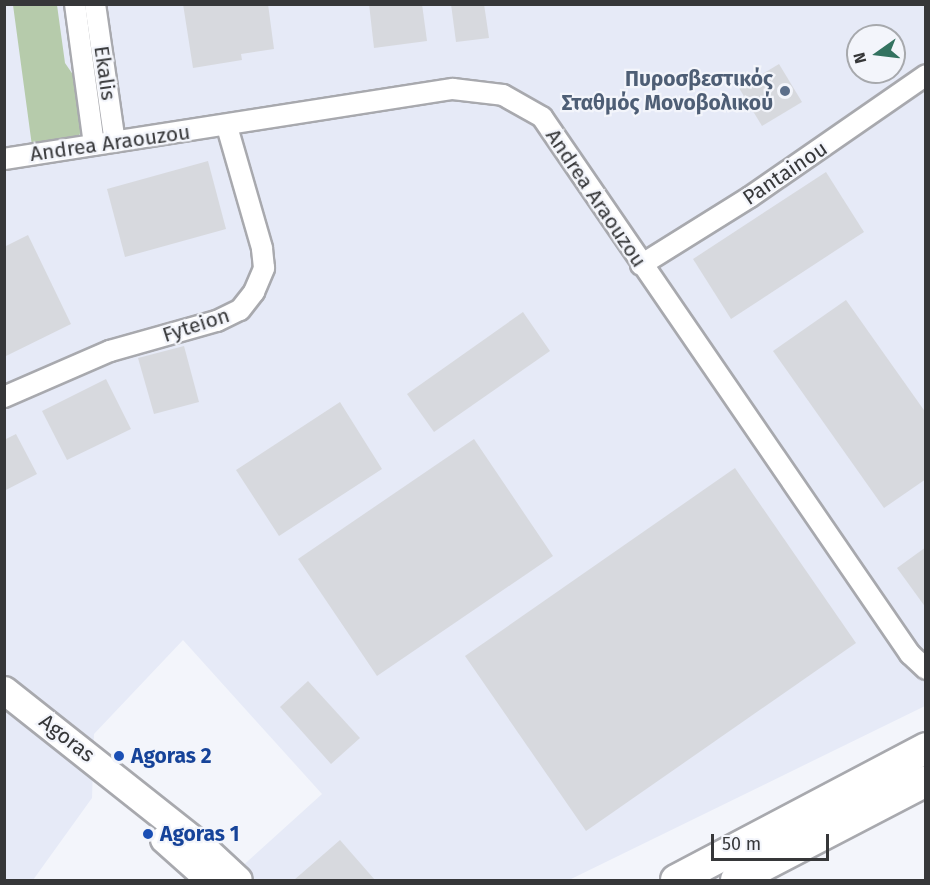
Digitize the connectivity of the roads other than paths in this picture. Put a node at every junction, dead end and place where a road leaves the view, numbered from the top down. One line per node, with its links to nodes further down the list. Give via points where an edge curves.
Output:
1 (75, 4): 6 (street)
2 (95, 4): 5 (street, Ekalis)
3 (926, 75): 8 (street, Pantainou, via 750,197)
4 (227, 127): 5 (street, Andrea Araouzou); 8 (street, Andrea Araouzou, via 453,89 503,95 542,117); 9 (street, Fyteion, via 264,268 254,292 240,310 217,321 110,351)
5 (115, 142): 6 (street, Andrea Araouzou)
6 (94, 145): 7 (street, Andrea Araouzou)
7 (4, 159)
8 (641, 265): 10 (street, Andrea Araouzou, via 910,654)
9 (4, 397)
10 (926, 669)
11 (4, 690): 16 (main road, Agoras)
12 (4, 711): 15 (main road, Agoras, via 124,805)
13 (926, 748): 17 (main road)
14 (926, 781): 18 (main road)
15 (210, 880)
16 (238, 880)
17 (676, 880)
18 (736, 880)

